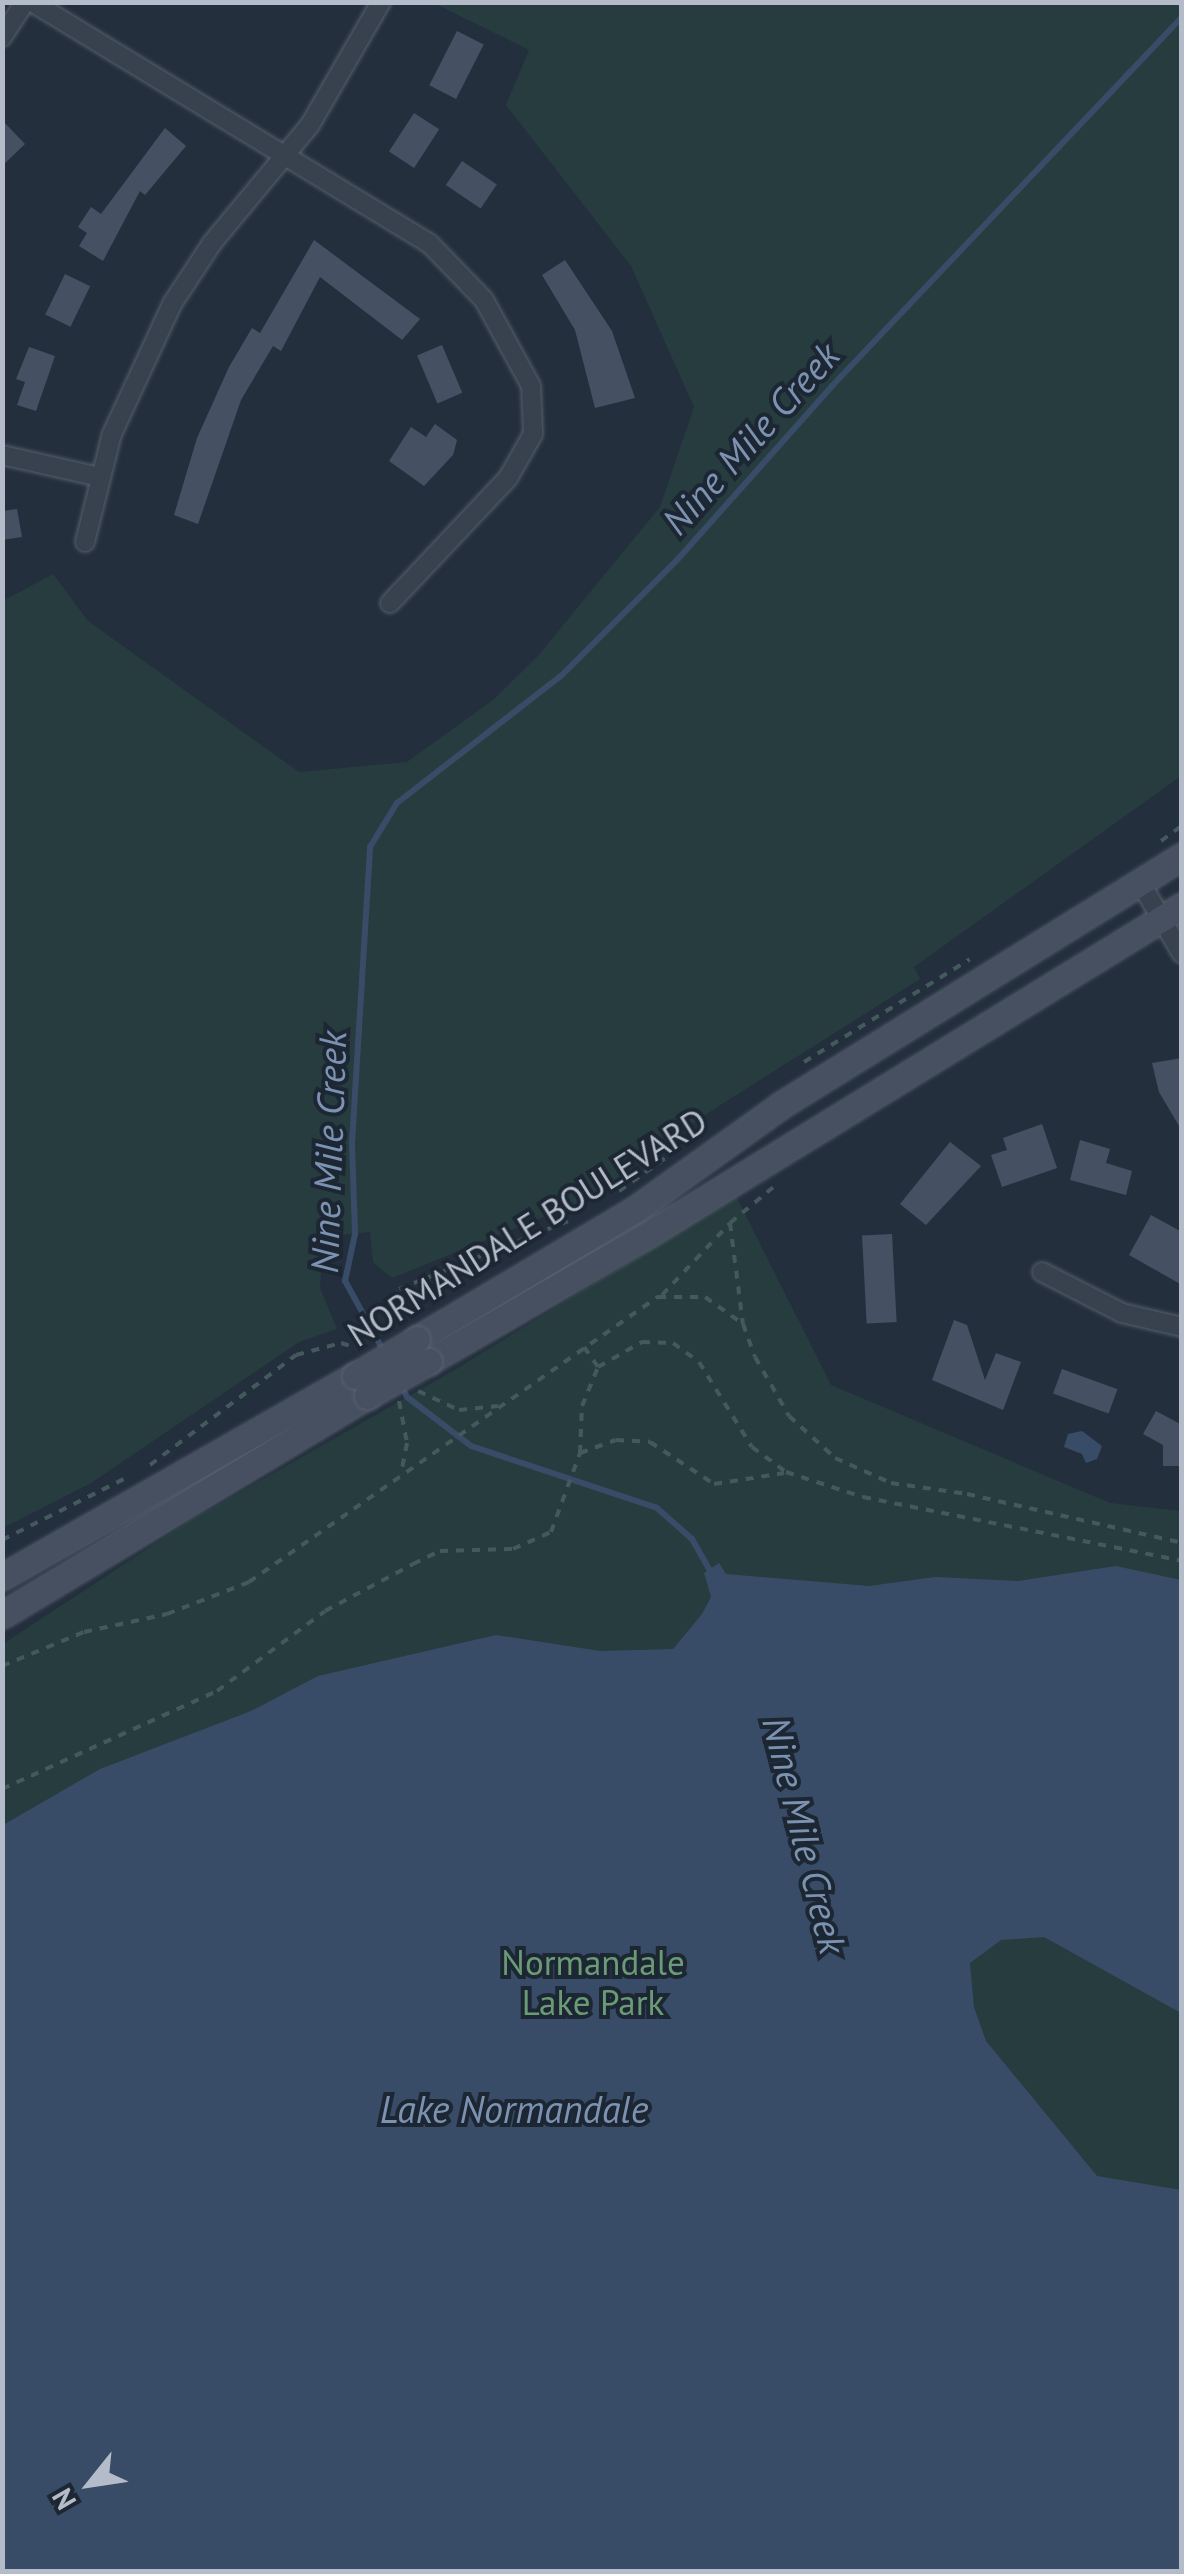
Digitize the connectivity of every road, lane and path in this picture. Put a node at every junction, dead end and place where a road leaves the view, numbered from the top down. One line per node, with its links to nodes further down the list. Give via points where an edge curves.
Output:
1 (29, 2): 3 (street); 4 (street)
2 (380, 2): 4 (street, via 354,56)
3 (2, 37)
4 (287, 156): 6 (street, via 212,243 172,304 139,368); 8 (street, via 450,258 484,300 532,386 533,434 524,458)
5 (2, 455): 6 (street)
6 (100, 477): 7 (street)
7 (85, 542)
8 (390, 603)
9 (1182, 856): 10 (main road, NORMANDALE BOULEVARD)
10 (1140, 882): 11 (street); 18 (main road, NORMANDALE BOULEVARD, via 782,1106)
11 (1172, 912): 12 (street); 18 (main road, NORMANDALE BOULEVARD, via 644,1238)
12 (1182, 954)
13 (1042, 1272): 16 (street, via 1122,1313)
14 (658, 1297): 15 (path, via 704,1297); 15 (path, via 730,1223); 17 (path)
15 (743, 1324): 25 (path, via 789,1416 864,1475)
16 (1182, 1327)
17 (584, 1347): 19 (path); 29 (path, via 249,1582 167,1614 84,1632)
18 (423, 1350): 20 (main road, NORMANDALE BOULEVARD, bridge)
19 (598, 1367): 21 (path, via 582,1406); 22 (path, via 642,1342 672,1343 699,1362 752,1448)
20 (361, 1386): 27 (main road, NORMANDALE BOULEVARD); 28 (main road, NORMANDALE BOULEVARD)
21 (580, 1453): 22 (path, via 616,1440 650,1442 714,1484); 30 (path, via 560,1519 533,1542 426,1558 325,1612 217,1691)
22 (786, 1472): 26 (path, via 863,1497)
23 (110, 1484): 24 (path)
24 (2, 1540)
25 (1182, 1543)
26 (1182, 1561)
27 (2, 1577)
28 (2, 1615)
29 (2, 1666)
30 (2, 1790)

